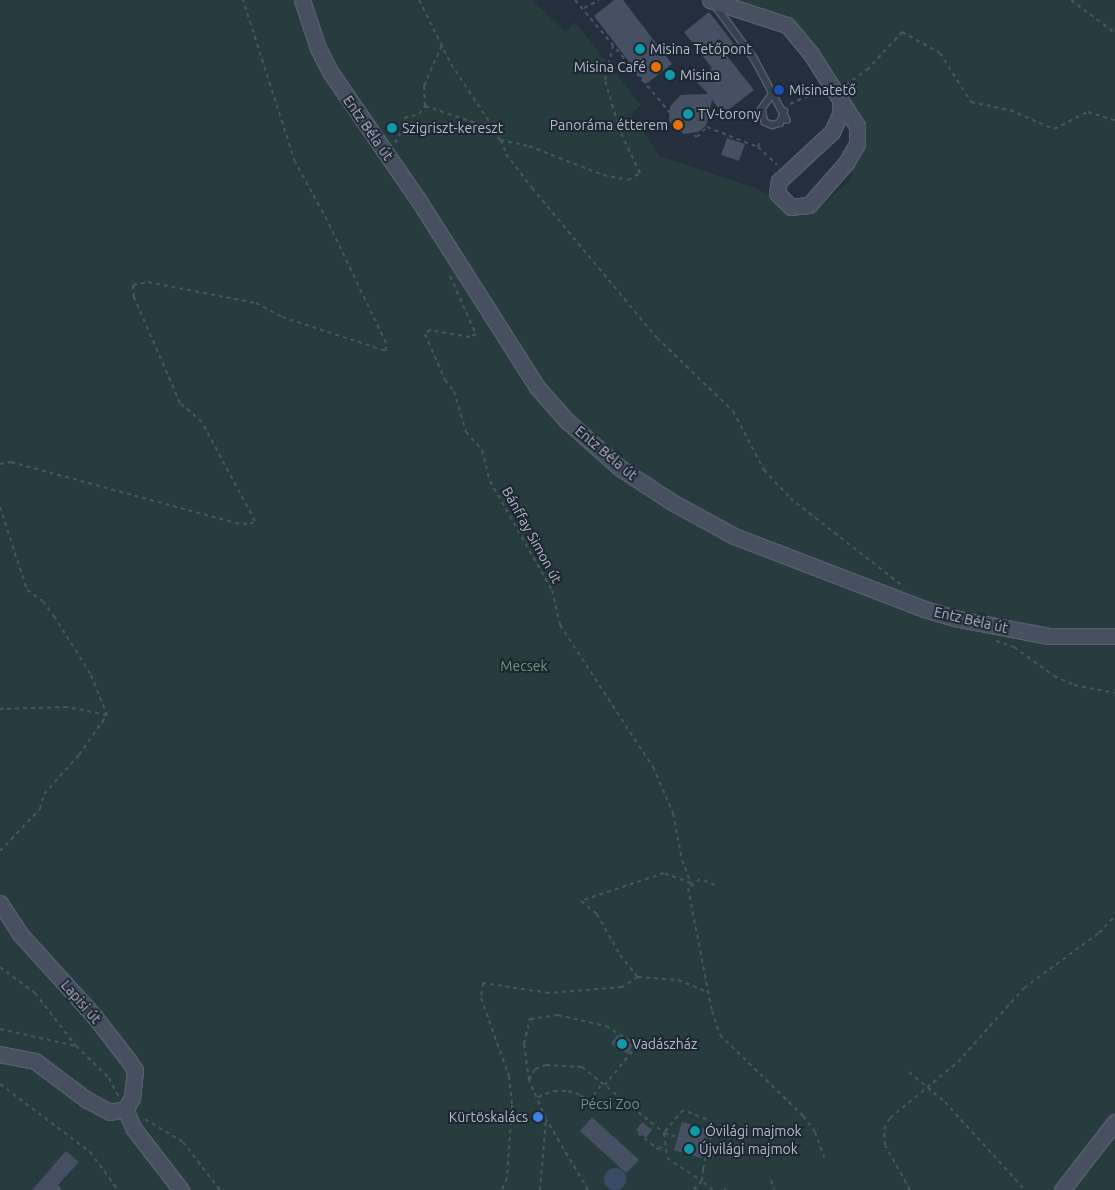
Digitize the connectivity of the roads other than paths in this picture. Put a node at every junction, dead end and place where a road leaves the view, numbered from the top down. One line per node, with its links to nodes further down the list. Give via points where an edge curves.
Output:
1 (302, 0): 7 (street, Entz Béla út, via 318,48 331,73 537,387 598,450 644,485 734,536 924,609 1049,636)
2 (711, 1): 3 (lane); 4 (street, via 787,25 798,36)
3 (774, 92): 5 (lane); 5 (lane, via 762,110 765,122 772,125 780,123 784,116)
4 (837, 97): 4 (street, via 841,112 832,132 779,181 777,193 785,203 799,208 808,205 846,163 857,144 858,132 853,115)
5 (783, 107): 6 (lane)
6 (787, 120)
7 (1115, 636)
8 (0, 903): 10 (street, Lapisi út, via 21,935 95,1017 132,1065 134,1090)
9 (0, 1054): 10 (street, via 35,1061 100,1108)
10 (124, 1110): 12 (street, via 134,1129)
11 (1115, 1122): 13 (street)
12 (180, 1190)
13 (1062, 1190)

